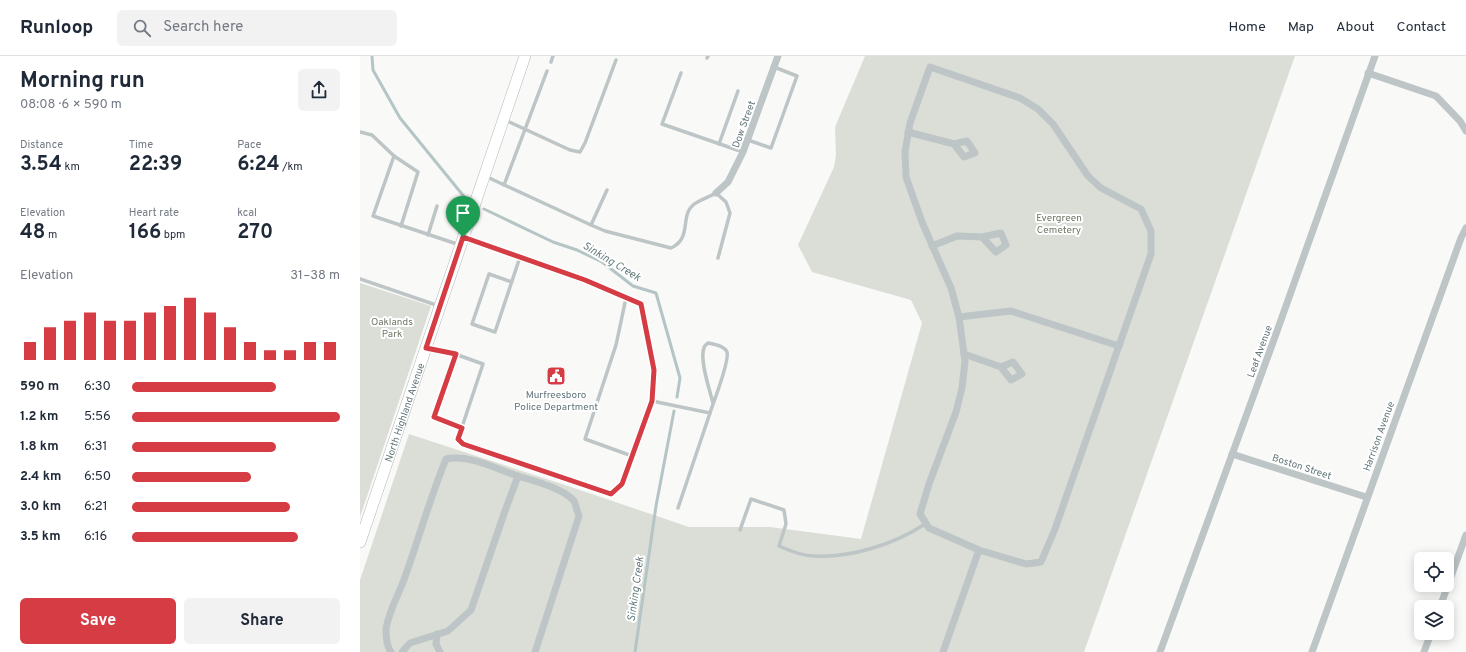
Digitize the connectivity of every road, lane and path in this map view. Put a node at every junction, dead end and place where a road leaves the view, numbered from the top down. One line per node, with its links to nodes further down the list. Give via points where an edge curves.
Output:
1 (525, 56): 12 (street, North Highland Avenue)
2 (553, 56): 6 (lane)
3 (778, 56): 7 (street, Dow Street)
4 (1374, 56): 10 (street, Leaf Avenue)
5 (616, 60): 13 (lane, via 580,152 570,150)
6 (551, 62)
7 (774, 67): 17 (street, Dow Street); 17 (lane, via 797,76 771,148)
8 (547, 71): 13 (lane)
9 (681, 73): 18 (lane, via 662,124)
10 (1368, 73): 14 (street, via 1436,96); 50 (street, Leaf Avenue)
11 (738, 91): 18 (lane)
12 (504, 120): 13 (lane); 22 (street, North Highland Avenue)
13 (526, 129): 23 (lane)
14 (1466, 131)
15 (360, 132): 21 (lane, via 372,135)
16 (908, 132): 19 (street); 33 (street, via 905,152 906,177); 41 (street, via 930,67 1020,98 1038,109 1053,124 1088,176 1101,188 1141,209 1151,231 1151,254)
17 (748, 140): 20 (street, Dow Street)
18 (719, 144): 20 (lane)
19 (954, 144)
20 (743, 152): 25 (street, Dow Street, via 728,182)
21 (394, 156): 28 (lane, via 418,172); 28 (lane, via 373,216)
22 (484, 175): 23 (lane); 32 (street, North Highland Avenue)
23 (504, 185): 27 (lane)
24 (607, 190): 27 (lane)
25 (716, 193): 27 (lane, via 693,205 681,241 678,246 671,248); 35 (lane, via 726,202 730,213)
26 (437, 206): 30 (lane)
27 (591, 225)
28 (401, 226): 30 (lane)
29 (1466, 228): 53 (street, Harrison Avenue, via 1460,238)
30 (428, 235): 32 (lane)
31 (982, 237): 33 (street, via 957,236)
32 (462, 241): 34 (lane); 39 (street, North Highland Avenue)
33 (932, 246): 40 (street, via 951,288)
34 (520, 257): 37 (lane); 38 (lane)
35 (718, 258)
36 (360, 279): 39 (lane)
37 (512, 282): 37 (lane, via 495,332 472,324 489,274)
38 (626, 298): 46 (lane, via 641,304 654,370); 51 (lane, via 616,345 585,439)
39 (440, 306): 42 (street, North Highland Avenue)
40 (959, 317): 41 (street, via 1011,311); 44 (street)
41 (1119, 346): 59 (street, via 1041,562 1026,564)
42 (426, 348): 43 (lane); 58 (street, North Highland Avenue)
43 (456, 354): 49 (lane, via 483,364); 49 (lane, via 434,417)
44 (964, 354): 45 (street); 55 (street, via 962,388 956,412 920,514)
45 (1001, 367)
46 (652, 401): 48 (lane); 51 (lane)
47 (713, 403): 47 (lane, via 728,353 725,348 708,343 704,348 703,357); 48 (lane)
48 (710, 413): 54 (lane)
49 (462, 428): 51 (lane, via 458,439 463,444 611,494 622,484)
50 (1232, 454): 53 (street, Boston Street); 68 (street, Leaf Avenue)
51 (632, 456)
52 (518, 476): 61 (street, via 471,610 448,631); 63 (street, via 471,460 456,457 446,459 434,486 405,579 389,616 386,630); 66 (street, via 561,492 574,502 579,516)
53 (1366, 497): 69 (street, Harrison Avenue)
54 (678, 508)
55 (925, 524): 56 (lane, via 911,533 876,547 838,555 814,556 779,546 786,524 784,510 751,499); 59 (street)
56 (740, 530)
57 (1466, 535): 60 (street)
58 (360, 542)
59 (979, 550): 67 (street)
60 (1443, 600)
61 (437, 634): 64 (street, via 410,643); 65 (street, via 436,644)
62 (1428, 640): 70 (street)
63 (391, 652)
64 (402, 652)
65 (440, 652)
66 (535, 652)
67 (943, 652)
68 (1160, 652)
69 (1312, 652)
70 (1424, 652)

